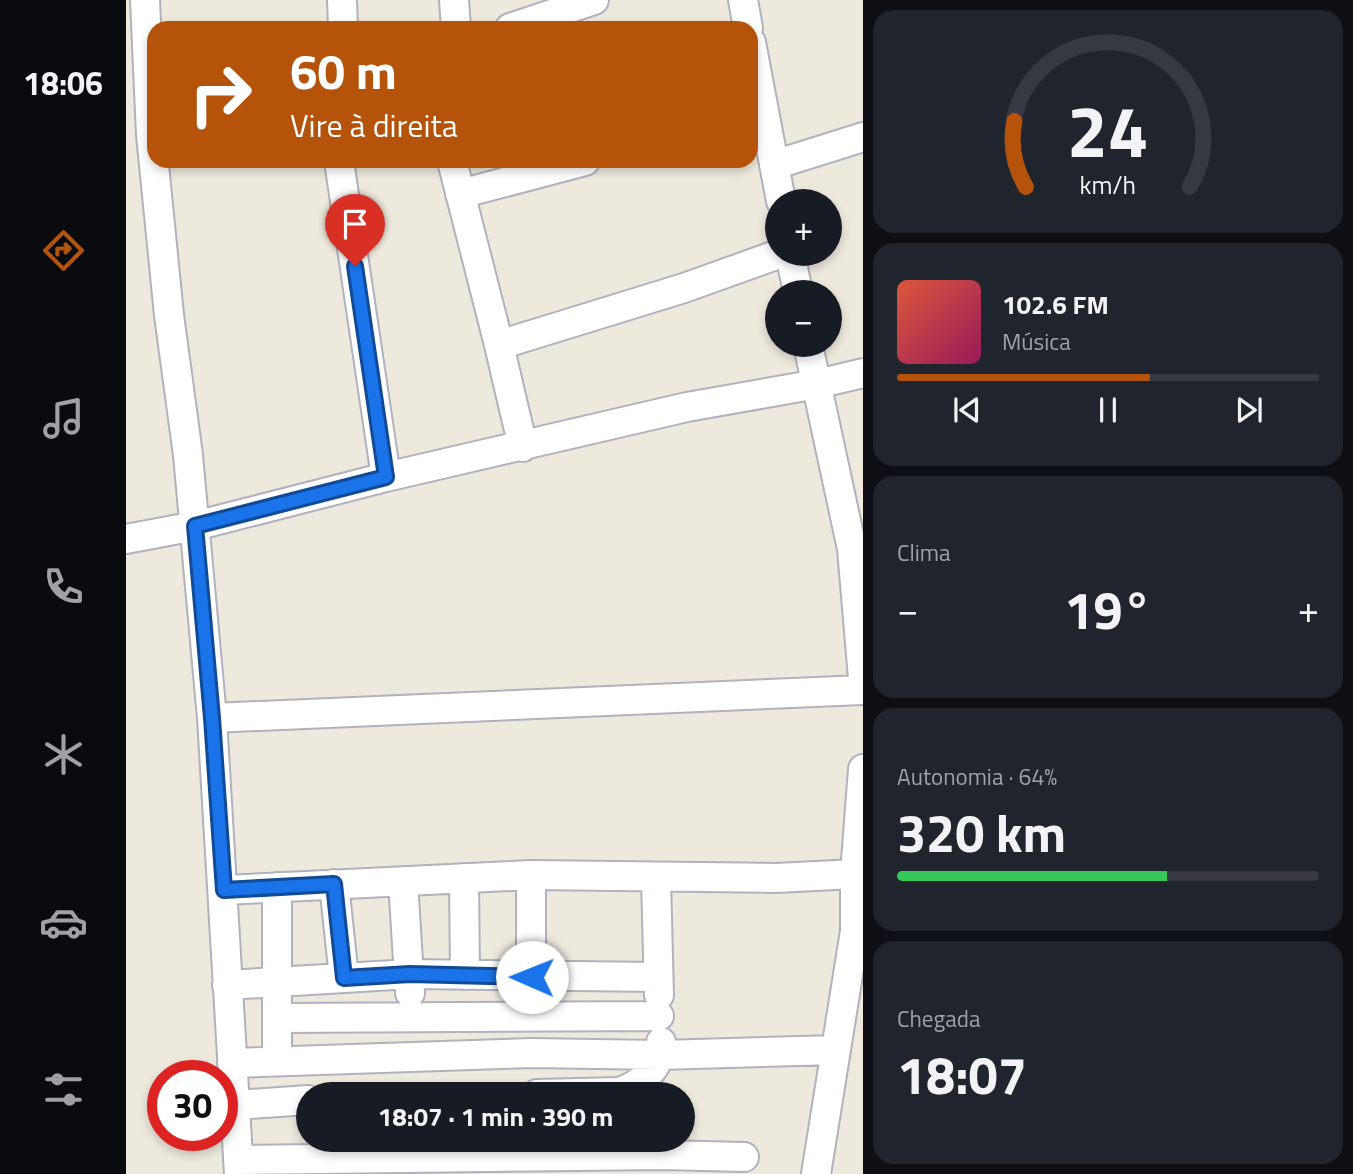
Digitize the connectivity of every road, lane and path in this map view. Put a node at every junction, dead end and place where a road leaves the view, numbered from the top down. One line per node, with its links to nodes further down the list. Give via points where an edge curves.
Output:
1 (145, 0): 10 (street)
2 (342, 0): 6 (street)
3 (454, 0): 7 (street)
4 (594, 0): 8 (street)
5 (743, 0): 9 (street)
6 (344, 21)
7 (456, 21)
8 (531, 21)
9 (747, 21)
10 (147, 34)
11 (758, 79): 13 (street)
12 (863, 137): 13 (street)
13 (774, 165): 18 (street)
14 (156, 168): 27 (street)
15 (340, 168): 26 (street)
16 (454, 168): 19 (street)
17 (558, 168): 19 (street)
18 (778, 189)
19 (460, 194): 21 (street)
20 (765, 259): 21 (street)
21 (499, 345): 25 (street)
22 (811, 357): 24 (street)
23 (863, 373): 24 (street)
24 (817, 384): 25 (street, via 687,407); 29 (street)
25 (523, 447): 26 (street)
26 (386, 477): 27 (street)
27 (195, 526): 28 (street); 32 (street)
28 (126, 539)
29 (857, 548): 30 (street)
30 (863, 678)
31 (863, 690): 32 (street)
32 (212, 718): 41 (street)
33 (863, 769): 34 (street)
34 (855, 874): 37 (street); 53 (street, via 855,931)
35 (531, 875): 36 (street); 37 (street); 44 (street)
36 (464, 878): 38 (street); 43 (street)
37 (656, 879): 45 (street)
38 (403, 881): 39 (street); 42 (street)
39 (334, 884): 40 (street); 46 (street)
40 (278, 887): 41 (street); 47 (street)
41 (224, 890): 48 (street)
42 (410, 974): 43 (street); 46 (street); 49 (street)
43 (465, 975): 44 (street)
44 (532, 977): 45 (street); 50 (street)
45 (658, 977): 51 (street)
46 (344, 978): 47 (street)
47 (278, 982): 48 (street); 52 (street)
48 (227, 985): 57 (street)
49 (411, 1016): 50 (street); 52 (street); 56 (street)
50 (531, 1016): 51 (street); 54 (street)
51 (660, 1016): 55 (street)
52 (278, 1018): 58 (street)
53 (836, 1050): 55 (street); 67 (street)
54 (531, 1054): 55 (street); 56 (street)
55 (662, 1055): 60 (street)
56 (411, 1057): 58 (street)
57 (232, 1060)
58 (277, 1061): 59 (street)
59 (238, 1063)
60 (642, 1082)
61 (296, 1101): 62 (street)
62 (238, 1105)
63 (744, 1157): 65 (street, via 641,1156)
64 (392, 1166): 65 (street); 66 (street)
65 (498, 1166)
66 (239, 1167)
67 (816, 1174)

